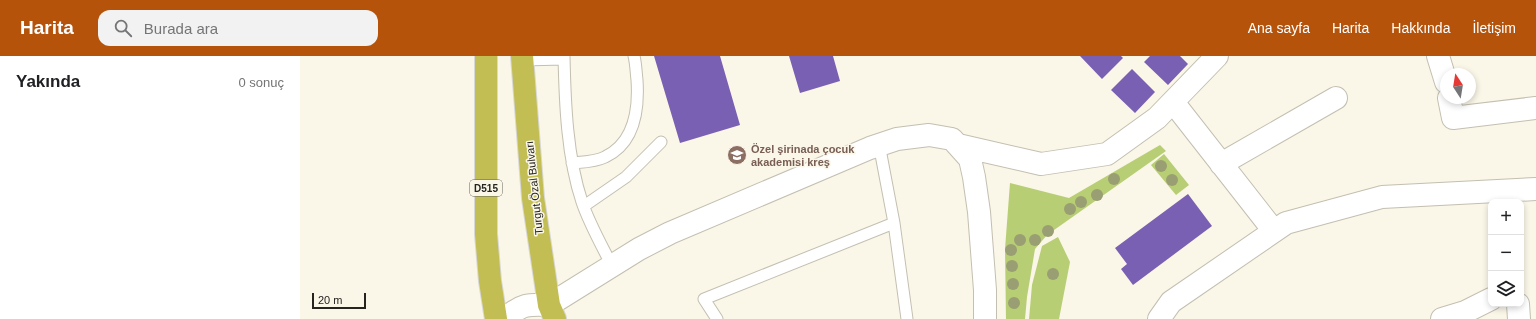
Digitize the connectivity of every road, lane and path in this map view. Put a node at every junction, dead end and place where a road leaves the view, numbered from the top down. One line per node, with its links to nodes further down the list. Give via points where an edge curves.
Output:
1 (486, 56): 22 (highway, D515)
2 (634, 56): 15 (lane, via 638,96 632,130 612,153 596,160)
3 (1217, 56): 9 (street)
4 (1438, 56): 7 (street)
5 (564, 57): 6 (lane); 15 (lane, via 564,90)
6 (522, 58): 26 (highway, Turgut Özal Bulvarı, via 533,198)
7 (1442, 68)
8 (1336, 98): 16 (street)
9 (1173, 102): 14 (street, via 1157,118 1107,154 1041,164); 16 (street)
10 (1450, 104): 11 (street, via 1453,118)
11 (1536, 108)
12 (661, 142): 19 (lane, via 626,177)
13 (880, 144): 14 (street, via 896,139 929,135 952,139); 20 (lane); 23 (street, via 670,233)
14 (958, 145): 32 (street, via 970,159 975,184 984,282)
15 (572, 163): 19 (lane)
16 (1221, 164): 21 (street)
17 (1536, 189): 18 (street)
18 (1510, 196): 21 (street, via 1382,197 1286,223)
19 (584, 206): 23 (lane)
20 (894, 223): 30 (lane, via 704,299); 31 (lane)
21 (1274, 231): 33 (street, via 1171,302)
22 (486, 234): 27 (street); 28 (highway, D515)
23 (612, 266): 26 (street)
24 (1488, 300): 34 (street, via 1465,312)
25 (1518, 307): 35 (street)
26 (552, 312): 29 (street, via 530,304 514,310)
27 (486, 319)
28 (496, 319)
29 (505, 319)
30 (717, 319)
31 (907, 319)
32 (984, 319)
33 (1159, 319)
34 (1442, 319)
35 (1519, 319)

